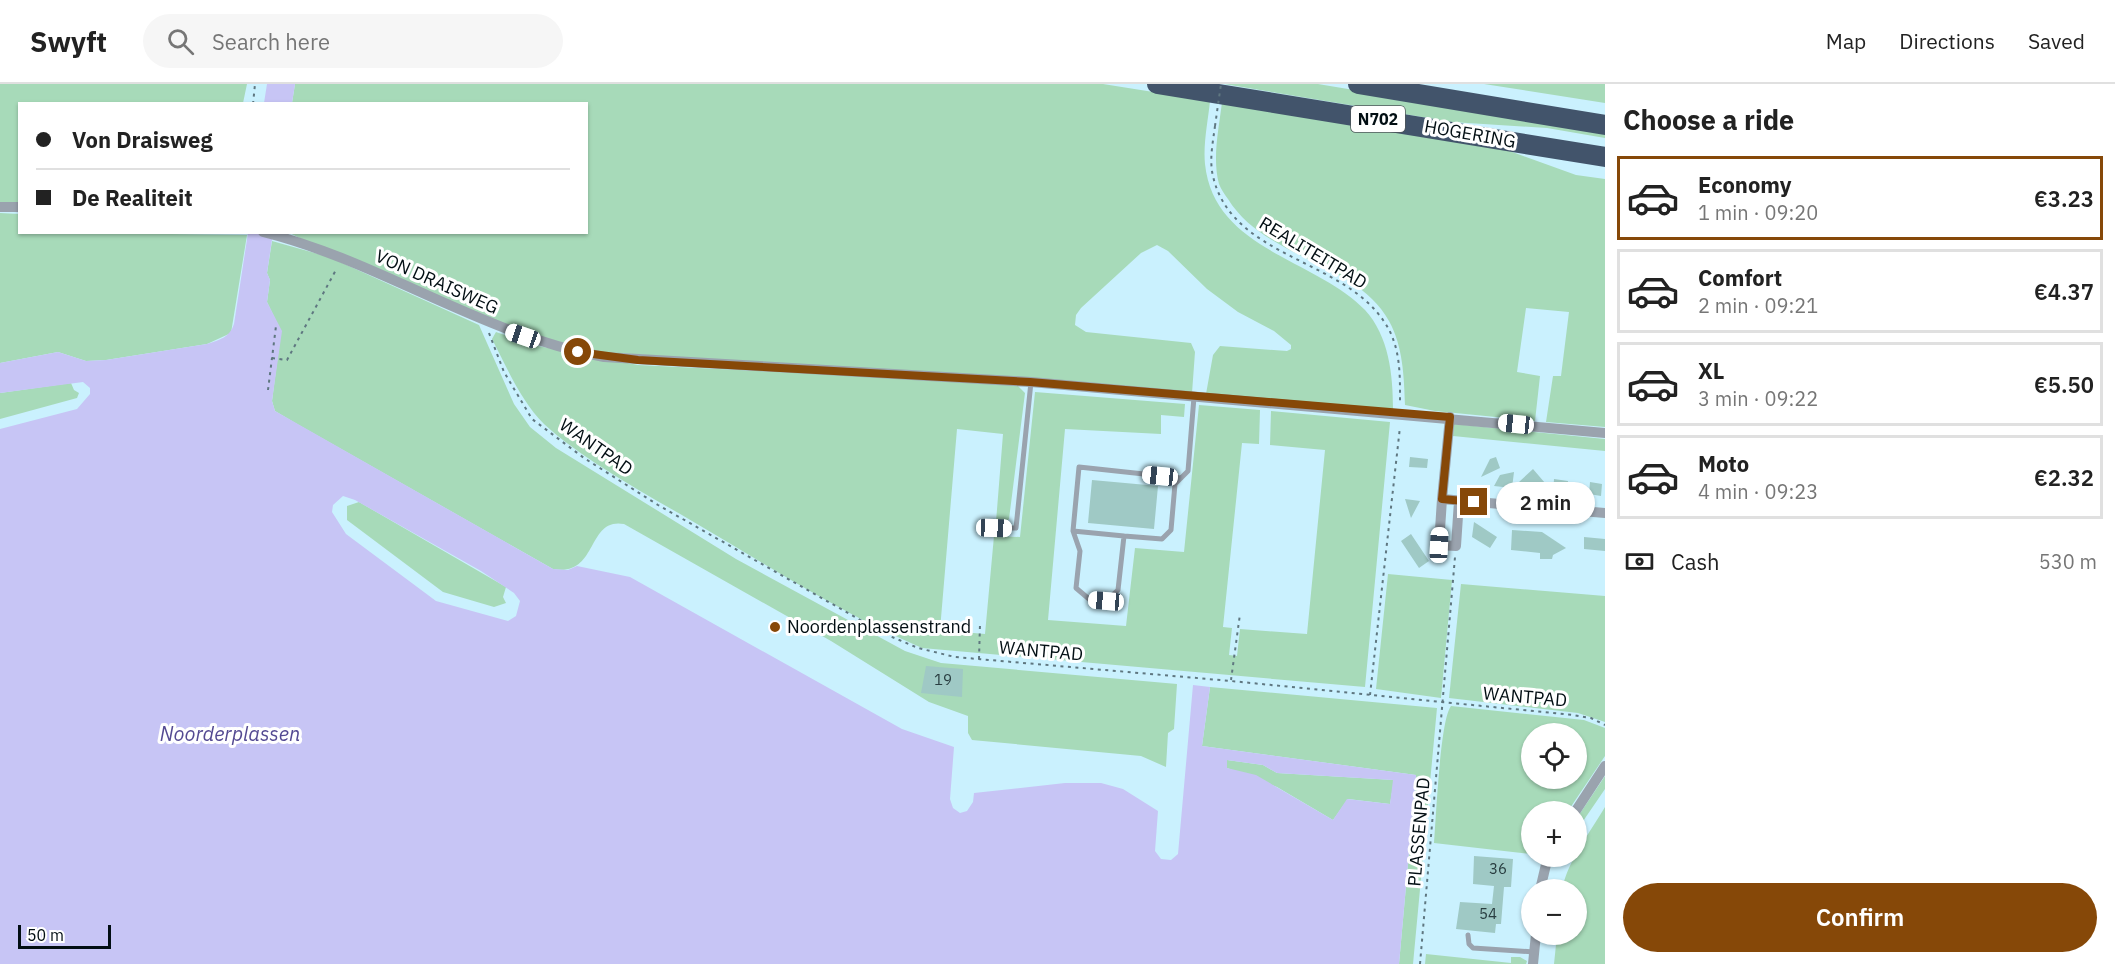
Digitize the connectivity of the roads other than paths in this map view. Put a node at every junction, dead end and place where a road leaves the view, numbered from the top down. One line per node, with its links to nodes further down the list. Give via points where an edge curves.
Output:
1 (1157, 84): 4 (highway, HOGERING / N702)
2 (1358, 84): 3 (highway, HOGERING / N702)
3 (1605, 125)
4 (1605, 157)
5 (0, 207): 6 (street)
6 (18, 207)
7 (271, 234): 8 (street, VON DRAISWEG, via 342,259 491,325 568,349 626,359)
8 (1030, 382): 9 (street, VON DRAISWEG); 16 (lane, via 1016,528)
9 (1194, 397): 10 (street, VON DRAISWEG); 12 (lane, via 1188,471)
10 (1450, 417): 11 (street, VON DRAISWEG); 13 (street)
11 (1605, 433)
12 (1181, 478): 17 (lane, via 1079,467); 18 (lane, via 1175,484 1170,530 1162,539)
13 (1442, 499): 14 (street); 14 (street, via 1439,545 1456,546)
14 (1459, 501): 15 (street)
15 (1605, 513)
16 (994, 528)
17 (1073, 531): 18 (lane); 18 (lane, via 1080,552 1076,588 1089,599 1106,601 1118,590)
18 (1124, 536)
19 (1605, 766): 20 (street)
20 (1582, 801)
21 (1468, 935): 23 (lane, via 1473,948)
22 (1535, 945): 23 (street)
23 (1534, 952): 24 (street)
24 (1533, 964)

